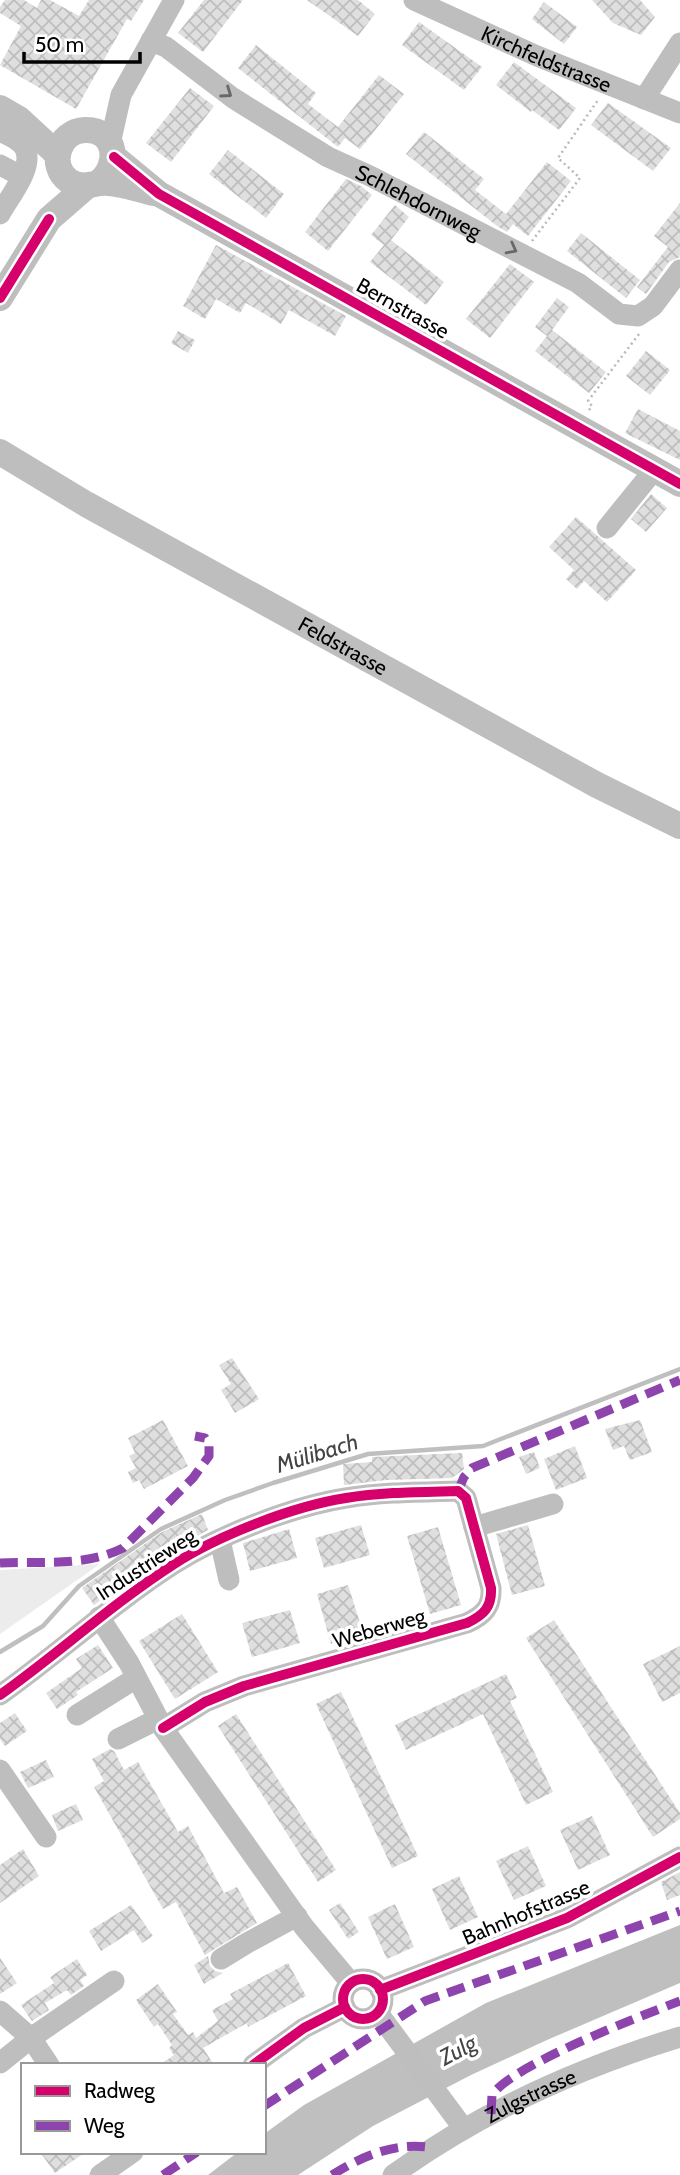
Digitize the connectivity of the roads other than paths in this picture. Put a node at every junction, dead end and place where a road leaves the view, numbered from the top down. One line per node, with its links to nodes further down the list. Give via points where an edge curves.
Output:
1 (174, 0): 3 (street)
2 (414, 0): 6 (street, Kirchfeldstrasse)
3 (151, 41): 5 (street); 17 (street, Schlehdornweg, one-way to 17, via 328,157 578,283 619,314 638,316 653,306)
4 (680, 43): 6 (street)
5 (121, 95): 9 (street); 10 (street)
6 (644, 99): 7 (street, Kirchfeldstrasse)
7 (680, 113)
8 (6, 119): 9 (main road); 12 (street, via 24,148 27,164)
9 (68, 147): 10 (main road, via 102,135); 13 (main road, via 73,183); 16 (main road)
10 (112, 150): 13 (main road, via 110,172); 14 (main road, Bernstrasse)
11 (0, 165): 12 (street)
12 (21, 176): 15 (street)
13 (93, 185): 14 (main road, Bernstrasse, via 111,183); 16 (main road)
14 (159, 194): 20 (main road, Bernstrasse)
15 (0, 214)
16 (49, 219): 18 (main road)
17 (680, 270)
18 (0, 298)
19 (3, 456): 23 (main road, Feldstrasse, via 597,785)
20 (654, 470): 21 (main road, Bernstrasse); 22 (street)
21 (680, 484)
22 (607, 528)
23 (680, 826)
24 (458, 1491): 26 (street, Weberweg, via 466,1498); 27 (street, Industrieweg, via 324,1502)
25 (553, 1504): 26 (street)
26 (474, 1527): 33 (street, Weberweg, via 491,1588 491,1600 480,1617 244,1686)
27 (220, 1540): 28 (street); 29 (street, Industrieweg, via 175,1563)
28 (229, 1580)
29 (99, 1617): 30 (street); 31 (street, Industrieweg)
30 (136, 1678): 32 (street); 33 (street)
31 (0, 1695)
32 (76, 1715)
33 (161, 1723): 34 (street); 38 (street)
34 (118, 1739)
35 (0, 1770): 36 (street)
36 (46, 1837)
37 (680, 1857): 43 (street, Bahnhofstrasse, via 567,1918)
38 (301, 1922): 39 (street); 40 (street); 42 (street)
39 (254, 1955)
40 (221, 1959)
41 (114, 1981): 48 (street)
42 (351, 1983): 43 (street, via 367,1980); 44 (street, via 344,1994)
43 (380, 1990): 46 (street, via 383,2001)
44 (345, 2007): 46 (street, via 360,2019); 51 (street, via 304,2028)
45 (0, 2011): 48 (street)
46 (378, 2013): 52 (street)
47 (680, 2037): 52 (street, Zulgstrasse, via 572,2075)
48 (31, 2038): 49 (street); 50 (street)
49 (0, 2063)
50 (48, 2063)
51 (256, 2063)
52 (464, 2129): 53 (street, Zulgstrasse)
53 (393, 2175)

